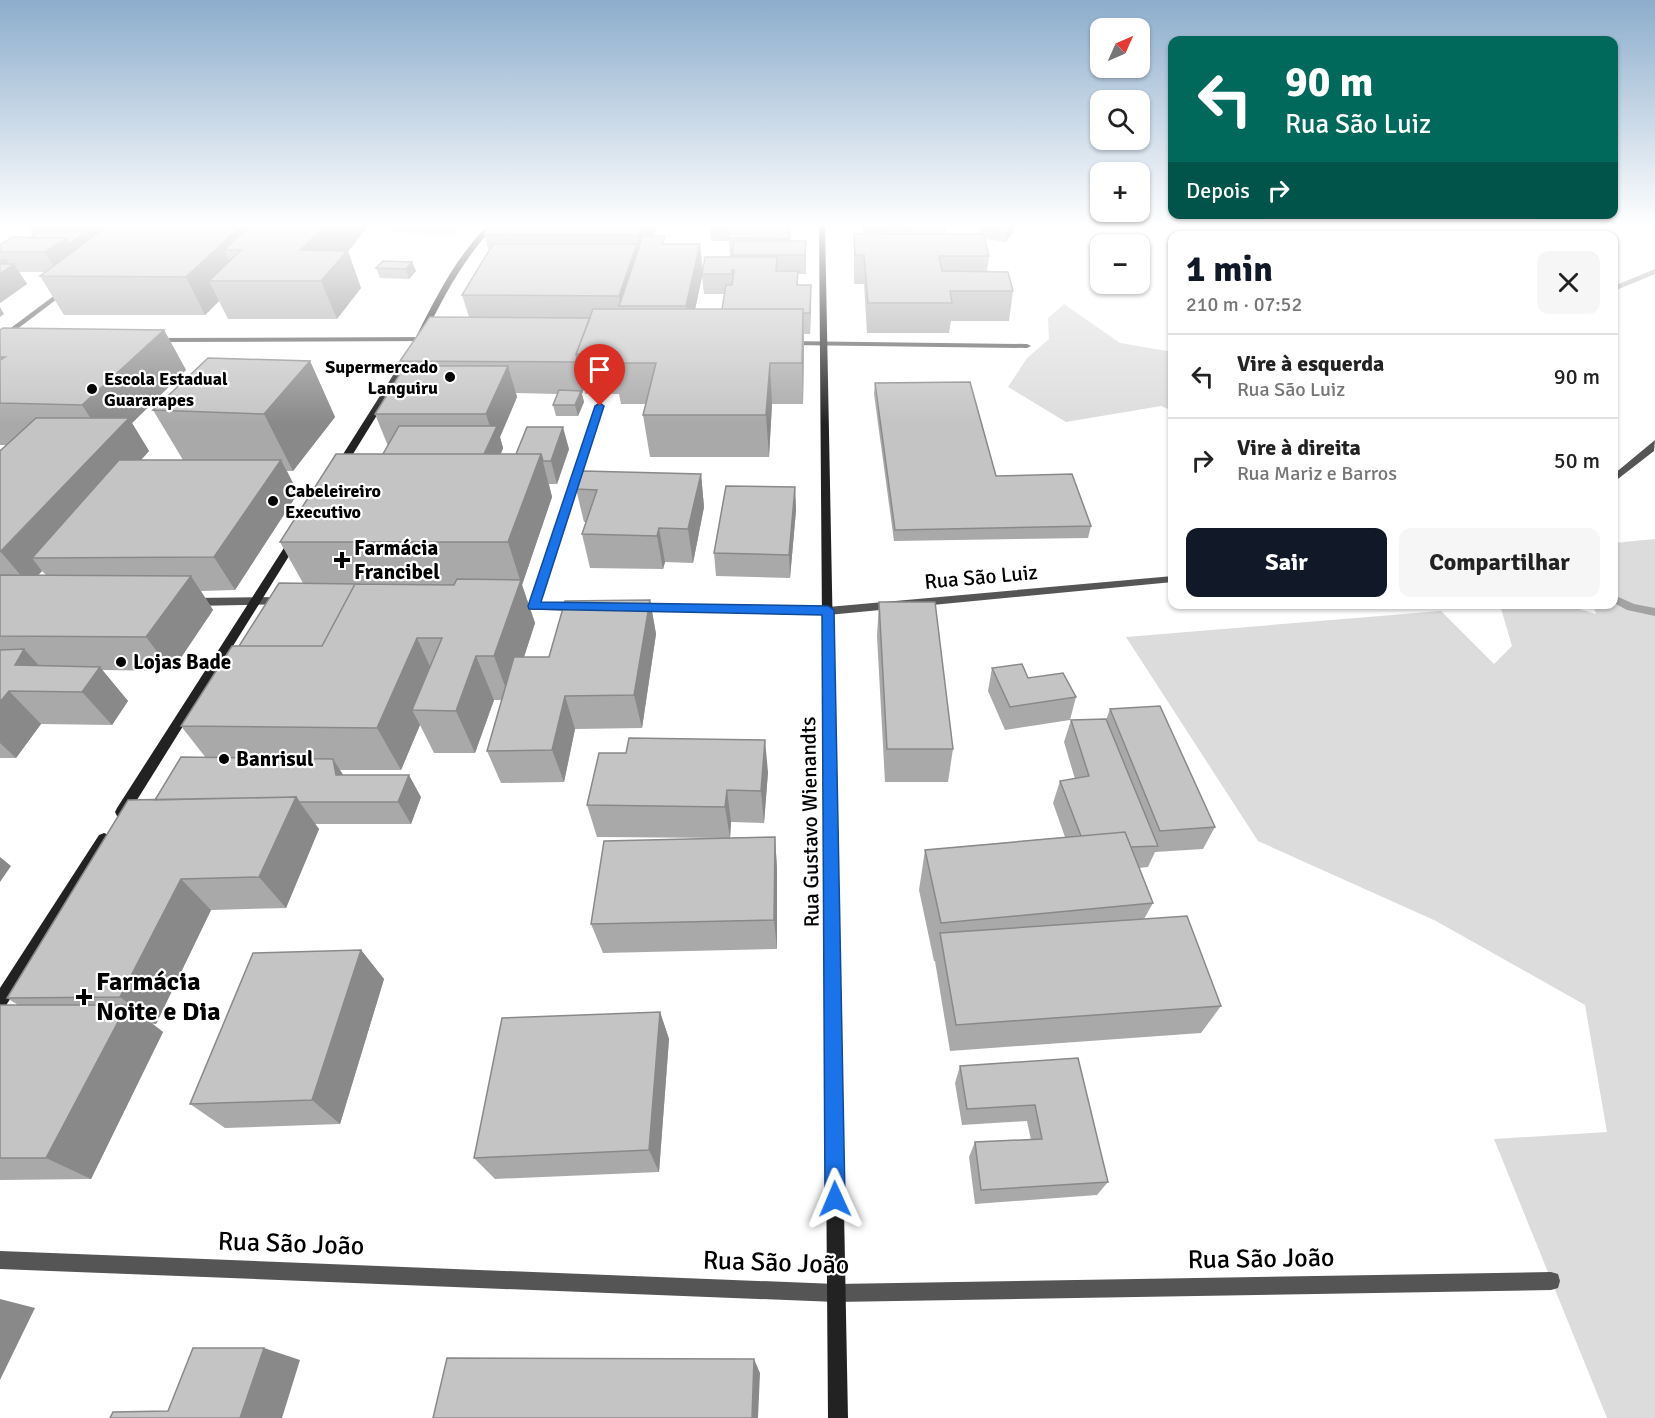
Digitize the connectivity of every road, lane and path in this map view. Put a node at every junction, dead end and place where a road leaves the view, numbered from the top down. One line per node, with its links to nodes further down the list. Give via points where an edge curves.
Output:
1 (65, 291): 6 (street)
2 (444, 291): 4 (main road)
3 (823, 291): 10 (main road, Rua Gustavo Wienandts)
4 (418, 339): 5 (street); 8 (street); 15 (main road)
5 (442, 339)
6 (0, 340): 7 (street)
7 (12, 340)
8 (144, 340)
9 (779, 343): 10 (street)
10 (824, 344): 11 (street); 25 (main road, Rua Gustavo Wienandts)
11 (1028, 346)
12 (600, 406): 22 (street)
13 (1655, 443): 14 (street)
14 (1618, 476)
15 (331, 480)
16 (300, 530): 18 (main road)
17 (1168, 579): 25 (street, Rua São Luiz)
18 (255, 601): 19 (street); 20 (street); 26 (main road)
19 (301, 602)
20 (185, 603)
21 (499, 605): 22 (street)
22 (534, 606): 23 (street)
23 (592, 607)
24 (628, 608): 25 (street, Rua São Luiz)
25 (828, 610): 29 (main road, Rua Gustavo Wienandts)
26 (0, 1002)
27 (0, 1260): 29 (street, Rua São João)
28 (1551, 1281): 29 (street, Rua São João)
29 (836, 1293): 30 (main road, Rua Gustavo Wienandts)
30 (838, 1418)

